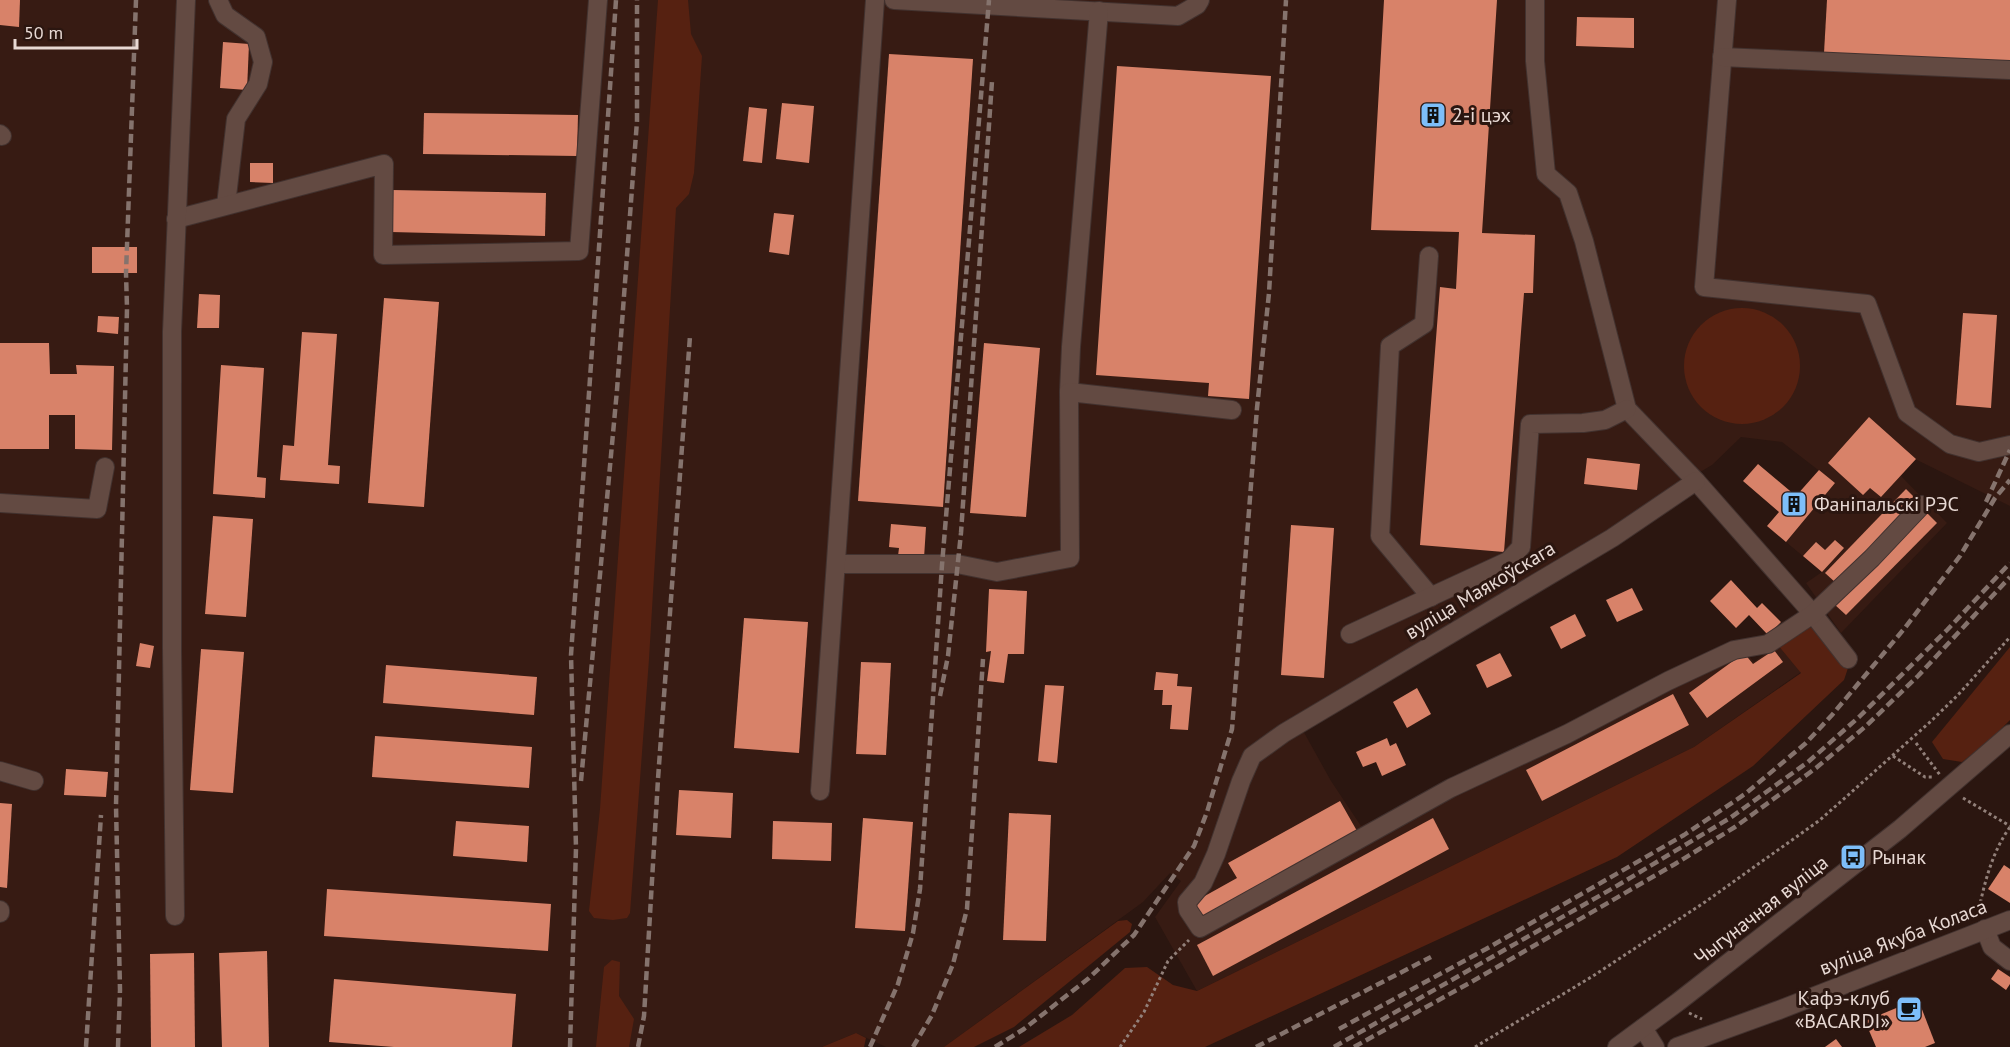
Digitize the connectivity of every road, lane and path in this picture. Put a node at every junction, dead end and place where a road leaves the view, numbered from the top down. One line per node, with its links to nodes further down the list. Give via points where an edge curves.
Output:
1 (186, 0): 13 (street)
2 (218, 0): 12 (street, via 225,15 256,37 262,62 258,84 236,119)
3 (598, 0): 12 (street, via 579,251 383,255 384,164)
4 (875, 0): 23 (street)
5 (894, 0): 9 (street)
6 (1200, 0): 9 (street, via 1178,16)
7 (1535, 0): 17 (street, via 1535,61 1546,174 1568,193)
8 (1726, 0): 10 (street)
9 (1099, 11): 15 (street)
10 (1722, 57): 11 (street); 18 (street, via 1704,287 1867,304 1907,413 1950,444 1979,452)
11 (2010, 70)
12 (226, 205): 13 (street)
13 (176, 219): 36 (street, via 172,332)
14 (1429, 256): 24 (street, via 1424,324 1390,346 1380,536)
15 (1069, 392): 16 (street); 23 (street, via 1070,558 997,572 957,564)
16 (1232, 410)
17 (1627, 410): 20 (street); 24 (street, via 1605,420 1530,424 1521,548 1508,561)
18 (2010, 445)
19 (105, 467): 21 (street, via 97,509)
20 (1696, 482): 25 (street); 39 (street, вуліца Маякоўскага, via 1612,538 1284,733 1252,756 1216,854 1203,883 1187,902)
21 (0, 503)
22 (1922, 505): 25 (street)
23 (836, 564): 34 (street)
24 (1431, 597): 26 (street)
25 (1813, 614): 28 (street); 39 (street, via 1768,644 1734,650 1451,788)
26 (1350, 634)
27 (2010, 637): 30 (path, via 1958,695)
28 (1848, 660)
29 (2010, 734): 41 (street, Чыгуначная вуліца, via 1900,829)
30 (1893, 756): 32 (path, via 1925,777); 45 (path, via 1820,820 1705,903)
31 (0, 771): 33 (street)
32 (1941, 777)
33 (34, 781)
34 (820, 791)
35 (2010, 825): 38 (path, via 1985,879)
36 (175, 916)
37 (2010, 920): 38 (street, вуліца Якуба Коласа)
38 (1980, 925): 40 (street, via 1992,947); 48 (street, вуліца Якуба Коласа, via 1779,1010)
39 (1200, 928): 44 (path, via 1168,961 1144,1012)
40 (2010, 961)
41 (1678, 1002): 42 (path, via 1692,1015); 43 (street, Чыгуначная вуліца)
42 (1706, 1020)
43 (1643, 1028): 46 (street, Чыгуначная вуліца); 47 (street)
44 (1120, 1047)
45 (1475, 1047)
46 (1617, 1047)
47 (1655, 1047)
48 (1677, 1047)

